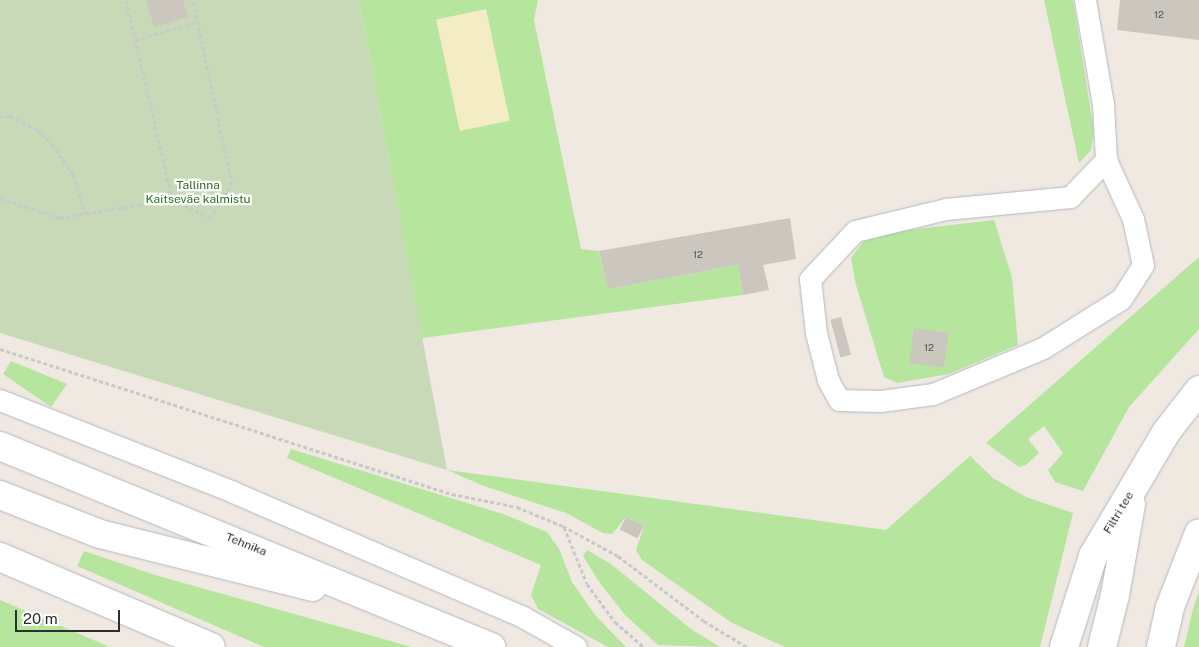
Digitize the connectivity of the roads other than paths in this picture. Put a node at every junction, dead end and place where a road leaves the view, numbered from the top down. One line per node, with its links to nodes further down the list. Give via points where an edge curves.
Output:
1 (1084, 0): 2 (lane, via 1103,104)
2 (1106, 160): 2 (lane, via 1133,219 1143,266 1121,299 1043,348 933,394 881,401 840,400 828,380 816,334 810,278 855,231 946,209 1070,197)
3 (1199, 390): 6 (main road, Filtri tee, via 1167,431)
4 (0, 400): 13 (lane, via 252,500 523,617)
5 (0, 446): 10 (main road, Tehnika)
6 (1134, 488): 14 (main road, Filtri tee, via 1093,556); 15 (main road)
7 (0, 495): 10 (main road, via 100,534)
8 (1199, 533): 16 (main road, via 1170,607)
9 (0, 557): 11 (main road)
10 (392, 605): 12 (main road, Tehnika)
11 (211, 647)
12 (491, 647)
13 (576, 647)
14 (1064, 647)
15 (1102, 647)
16 (1160, 647)

